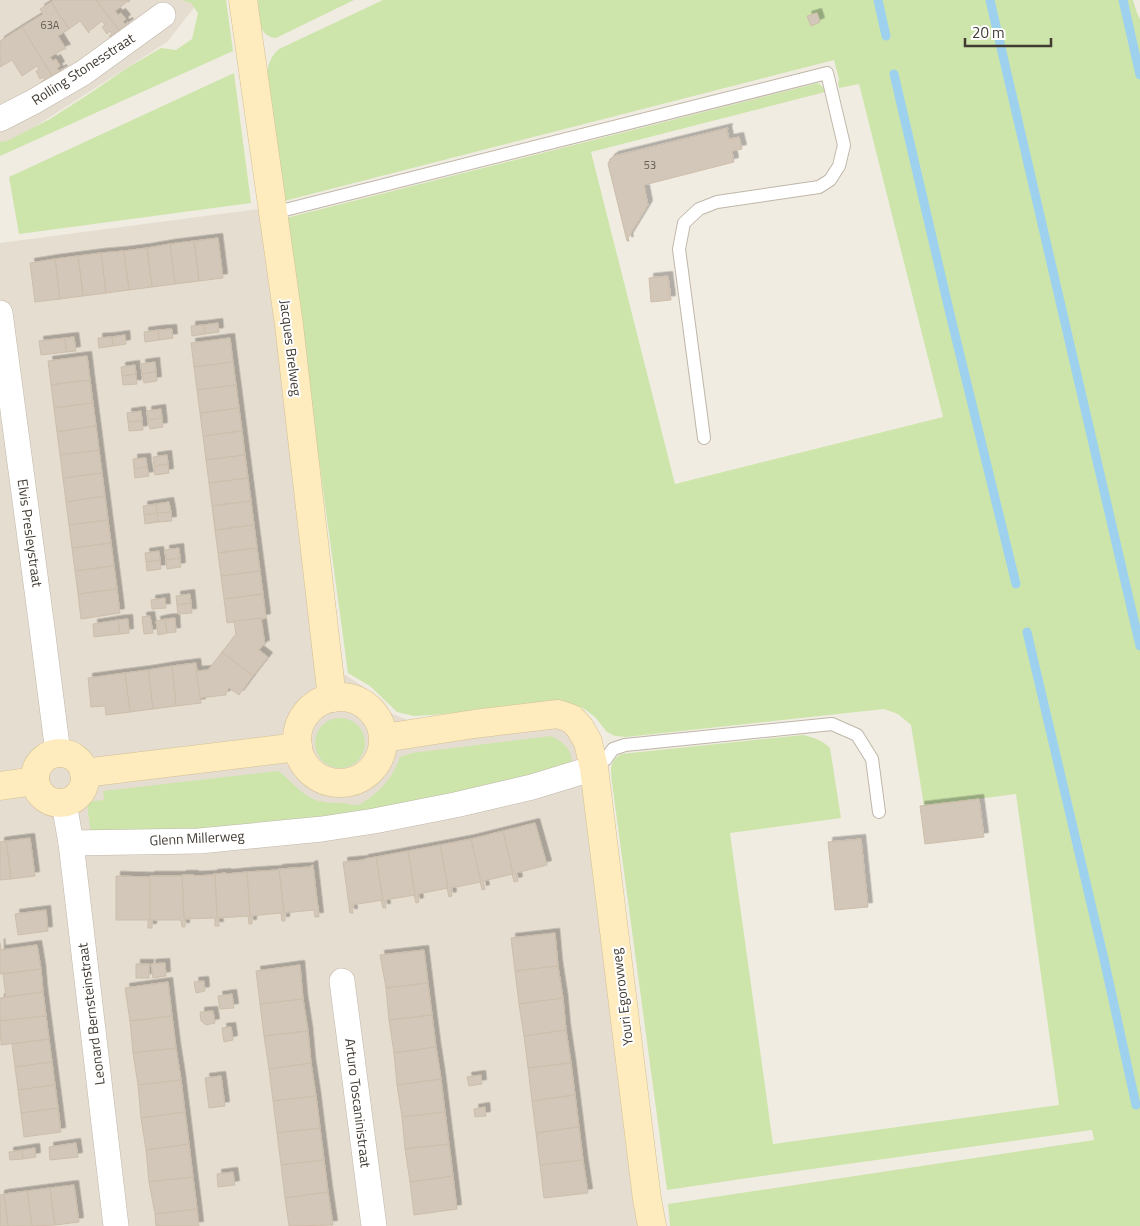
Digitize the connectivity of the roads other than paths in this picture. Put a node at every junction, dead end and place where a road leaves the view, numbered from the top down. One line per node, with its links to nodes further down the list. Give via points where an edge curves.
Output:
1 (243, 0): 4 (street, Jacques Brelweg)
2 (163, 15): 3 (street, Rolling Stonesstraat, via 83,73)
3 (0, 119)
4 (273, 213): 6 (lane, via 827,72 844,145 839,166 830,180 819,187 716,202 699,209 684,223 679,249); 7 (street, Jacques Brelweg)
5 (0, 313): 10 (street, Elvis Presleystraat)
6 (704, 438)
7 (332, 698): 8 (street, via 347,697 361,702 380,723); 9 (street, via 309,710 298,734)
8 (384, 738): 9 (street, via 381,754 373,768 360,778 345,783 329,782 314,774 303,762); 11 (street, Youri Egorovweg, via 558,714 572,719 580,728 588,742)
9 (298, 747): 12 (street)
10 (58, 753): 12 (street, via 75,758); 13 (street, via 47,756 38,764)
11 (594, 768): 16 (lane, via 613,749 625,745 832,724 857,735 872,759); 17 (street, Glenn Millerweg, via 455,805 322,829 199,841); 21 (street, Youri Egorovweg)
12 (84, 773): 15 (street, via 82,790)
13 (35, 781): 14 (street); 15 (street, via 45,799)
14 (0, 786)
15 (64, 803): 17 (street, Leonard Bernsteinstraat)
16 (879, 812)
17 (71, 843): 19 (street, Leonard Bernsteinstraat)
18 (342, 981): 20 (street, Arturo Toscaninistraat)
19 (116, 1226)
20 (374, 1226)
21 (652, 1226)

